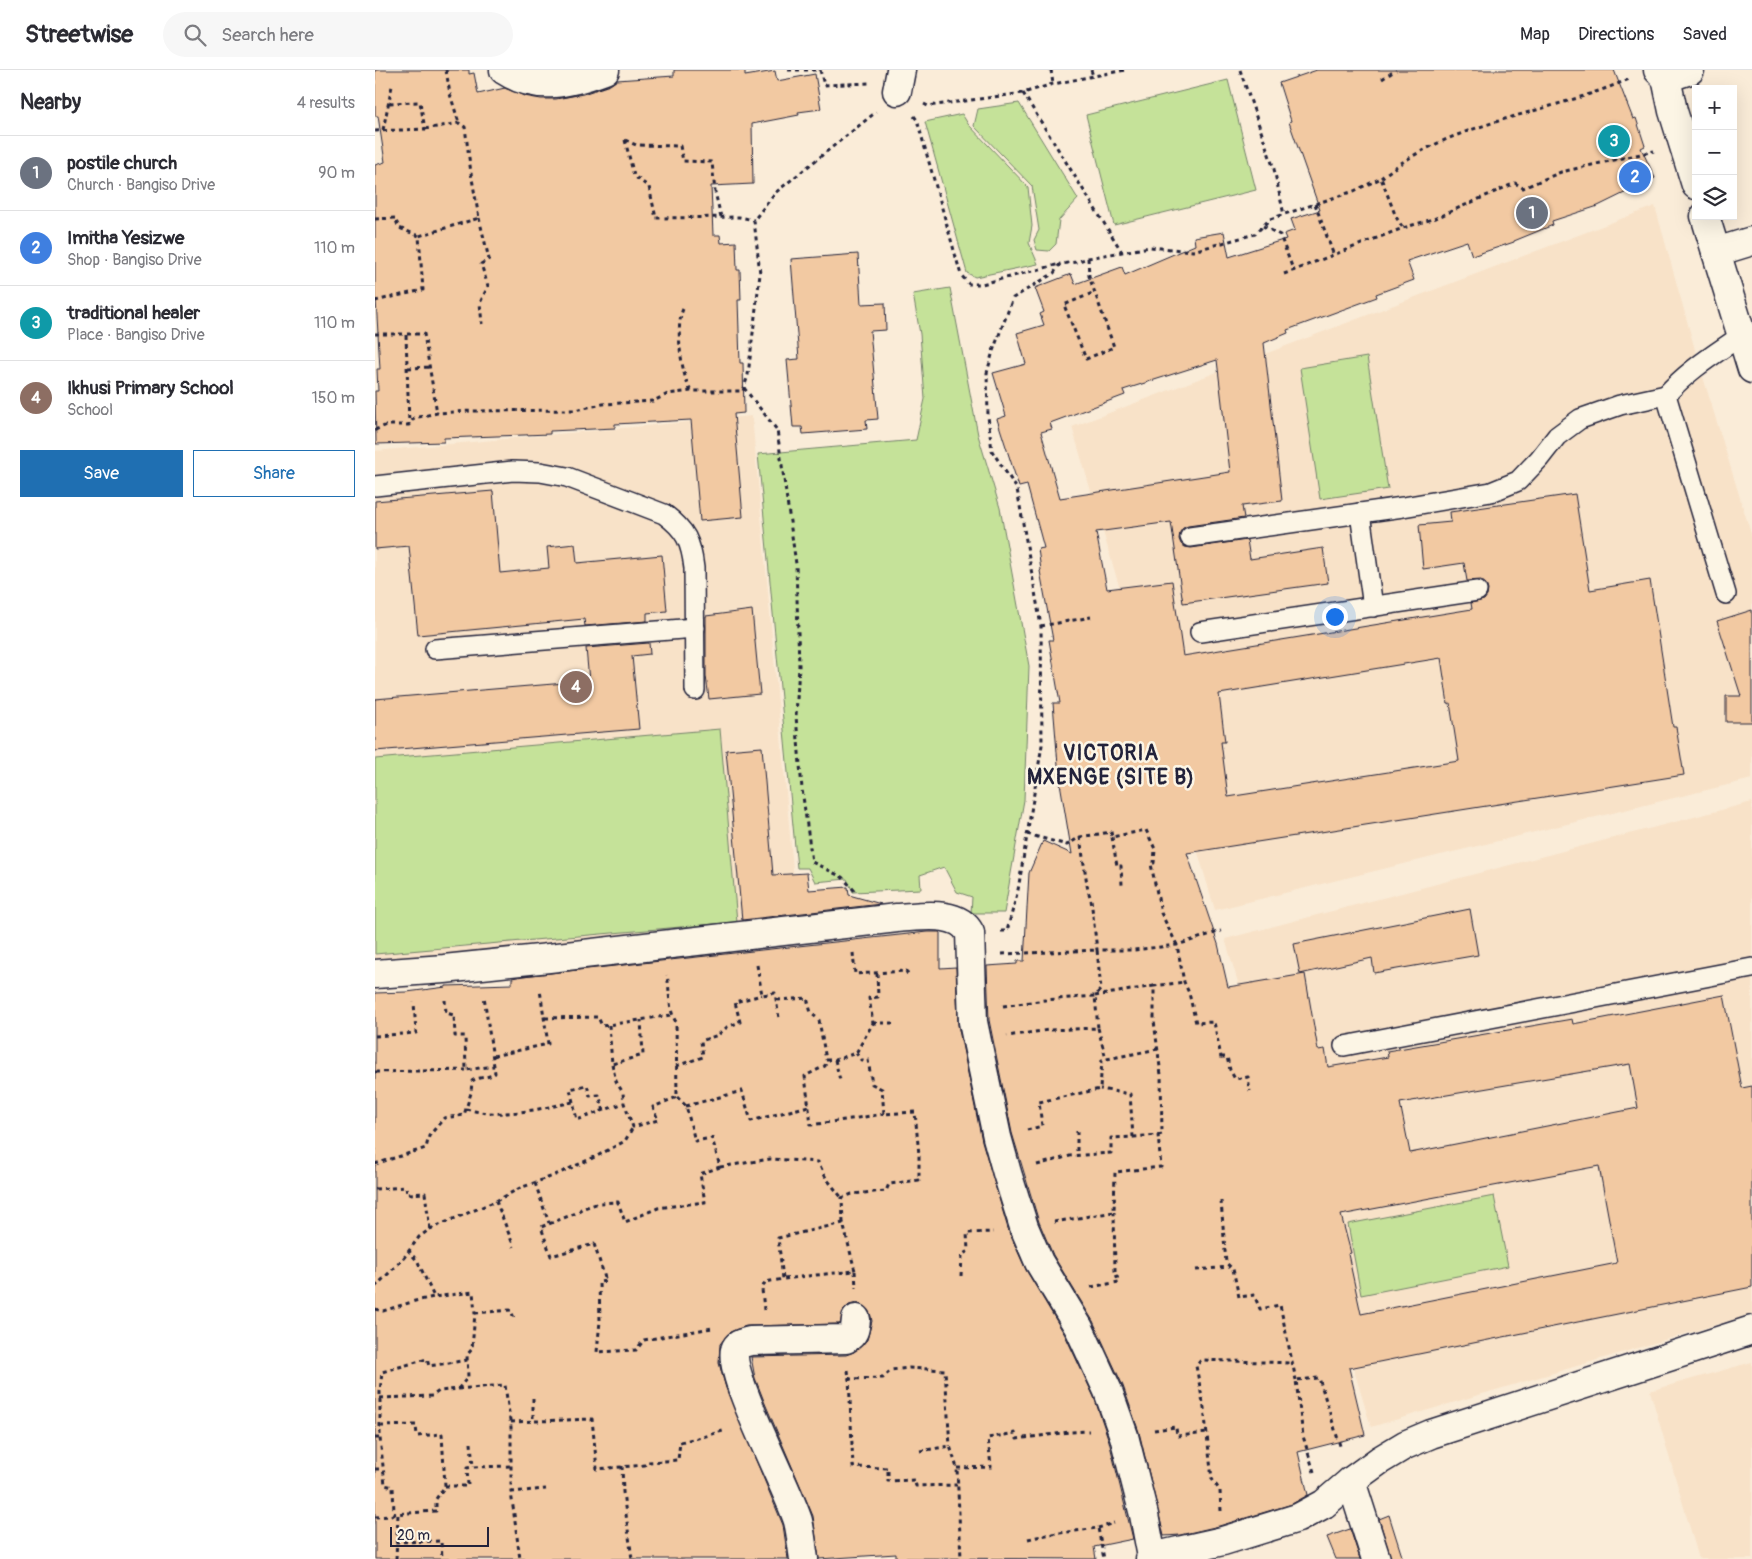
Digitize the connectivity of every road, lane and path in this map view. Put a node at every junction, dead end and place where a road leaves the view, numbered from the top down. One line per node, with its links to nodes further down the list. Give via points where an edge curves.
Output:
1 (446, 70): 20 (path)
2 (504, 70): 3 (street, via 535,83 560,83)
3 (605, 70)
4 (788, 70): 5 (path)
5 (819, 70): 14 (path, via 824,85)
6 (1051, 70): 15 (path)
7 (1091, 70): 12 (path)
8 (1125, 70): 12 (path)
9 (1240, 70): 28 (path, via 1274,169)
10 (1396, 70): 13 (path)
11 (1662, 74): 24 (street); 26 (path, via 1515,115 1467,132 1400,162)
12 (1093, 76): 15 (path)
13 (1382, 79)
14 (890, 81): 17 (path, via 928,106); 42 (path, via 917,120 961,275 969,284 982,284)
15 (1053, 84): 17 (path)
16 (392, 86): 18 (path)
17 (1023, 93): 38 (path)
18 (388, 103): 21 (path, via 420,102); 22 (path)
19 (878, 111): 32 (path, via 775,193)
20 (459, 123): 21 (path); 31 (path, via 465,127)
21 (425, 129): 22 (path)
22 (383, 130): 23 (path)
23 (375, 131)
24 (1683, 144): 25 (street); 35 (path, via 1561,172 1523,188 1515,183 1436,218)
25 (1693, 175)
26 (1381, 178): 27 (path, via 1355,191); 35 (path)
27 (1315, 204): 28 (path); 40 (path)
28 (1284, 215): 34 (path, via 1270,219)
29 (721, 217): 29 (path, via 712,162 683,161 680,146 636,145 625,140 634,176 649,187 657,218); 32 (path)
30 (375, 218): 36 (path, via 395,218 399,228)
31 (479, 218): 36 (path); 48 (path, via 489,259 481,264 487,286 480,303)
32 (754, 220): 55 (path, via 760,274)
33 (1706, 220): 39 (street)
34 (1263, 226): 38 (path, via 1255,234 1193,251 1150,247); 43 (path, via 1281,235)
35 (1403, 228): 40 (path)
36 (419, 236): 46 (path, via 423,290)
37 (1752, 242): 39 (street)
38 (1122, 252): 41 (path)
39 (1716, 252): 51 (street)
40 (1334, 256): 43 (path)
41 (1088, 258): 42 (path); 45 (path, via 1089,276)
42 (1060, 264): 68 (path, via 1054,273 1013,298 987,373 987,416 992,451 1017,489)
43 (1294, 272): 44 (path)
44 (1284, 274)
45 (1095, 292): 45 (path, via 1114,348 1086,360 1064,305)
46 (375, 301)
47 (683, 309): 56 (path, via 679,318 680,341 685,382)
48 (482, 324)
49 (375, 334): 50 (path)
50 (406, 335): 52 (path, via 424,334); 53 (path)
51 (1742, 336): 54 (street); 57 (lane, via 1699,364)
52 (431, 367): 53 (path); 58 (path)
53 (408, 368): 59 (path)
54 (1752, 369)
55 (744, 388): 56 (path, via 743,391); 77 (path, via 777,430 796,564 799,666 796,716 812,862 842,877 858,894)
56 (691, 391): 58 (path, via 668,394 653,402 603,404 574,410)
57 (1667, 395): 62 (lane, via 1620,405 1580,419 1557,436 1518,481 1491,492); 65 (lane)
58 (437, 414): 59 (path, via 414,418)
59 (409, 426): 60 (path, via 387,425)
60 (375, 430)
61 (375, 486): 69 (lane, via 513,471 540,472 567,477 664,514 677,523 691,549)
62 (1360, 513): 63 (lane); 66 (lane)
63 (1190, 537)
64 (1477, 591): 66 (lane)
65 (1726, 594)
66 (1373, 607): 70 (lane)
67 (1091, 617): 68 (path)
68 (1041, 626): 73 (path, via 1042,744)
69 (695, 628): 71 (lane); 72 (lane)
70 (1200, 632)
71 (435, 649)
72 (695, 690)
73 (1027, 834): 74 (path, via 1067,846); 80 (path, via 1018,890 1007,930)
74 (1080, 837): 75 (path, via 1111,832); 83 (path)
75 (1111, 837): 76 (path, via 1117,866 1121,866); 82 (path, via 1146,830 1150,835 1155,849 1154,863 1151,864 1161,912)
76 (1122, 885)
77 (861, 922): 79 (street); 80 (street, via 944,917 966,924); 89 (path, via 855,974)
78 (1221, 930): 82 (path)
79 (756, 934): 81 (street); 94 (path, via 757,970)
80 (971, 944): 83 (path); 103 (street)
81 (661, 945): 84 (street); 97 (path, via 670,990)
82 (1177, 945): 83 (path); 92 (path)
83 (1097, 950): 95 (path, via 1101,990)
84 (535, 960): 85 (street); 98 (path)
85 (480, 966): 87 (street); 110 (path)
86 (1752, 968): 107 (lane)
87 (443, 969): 88 (street); 117 (path, via 446,1014 454,1014 455,1036 465,1036)
88 (412, 971): 90 (street); 106 (path, via 416,1033)
89 (877, 972): 91 (path, via 906,972); 101 (path, via 878,996 869,998)
90 (375, 974)
91 (909, 977)
92 (1184, 982): 93 (path); 121 (path, via 1196,1023 1214,1022 1219,1057 1227,1057 1235,1079 1248,1077)
93 (1154, 986): 95 (path); 108 (path)
94 (762, 995): 96 (path, via 775,993); 116 (path, via 735,1002 740,1022 701,1041 703,1057)
95 (1095, 996): 103 (path); 105 (path)
96 (777, 1000): 99 (path); 112 (path, via 807,998 811,1013 819,1020)
97 (671, 1015): 100 (path); 116 (path, via 676,1022)
98 (545, 1018): 104 (path, via 598,1017 603,1026); 110 (path, via 548,1044)
99 (779, 1018)
100 (641, 1020): 104 (path); 114 (path, via 643,1055)
101 (873, 1023): 102 (path); 109 (path)
102 (893, 1023)
103 (974, 1023): 105 (path, via 1015,1036 1049,1030); 133 (street)
104 (609, 1025): 114 (path)
105 (1098, 1028): 111 (path)
106 (375, 1036)
107 (1345, 1046)
108 (1158, 1049): 111 (path); 132 (path, via 1162,1134)
109 (856, 1053): 113 (path); 129 (path, via 861,1060 868,1060 872,1084 882,1089)
110 (493, 1056): 115 (path)
111 (1106, 1059): 120 (path, via 1101,1060)
112 (826, 1060): 113 (path); 126 (path, via 825,1066 805,1076)
113 (835, 1060): 119 (path)
114 (611, 1064): 124 (path)
115 (494, 1066): 117 (path); 127 (path, via 493,1076 472,1081)
116 (677, 1066): 122 (path)
117 (466, 1070): 118 (path)
118 (375, 1072)
119 (840, 1080)
120 (1100, 1089): 133 (path, via 1039,1102 1042,1126); 134 (path, via 1130,1094)
121 (1250, 1091)
122 (677, 1097): 125 (path); 130 (path, via 653,1107 658,1120)
123 (573, 1102): 127 (path, via 525,1112 479,1113); 128 (path, via 577,1120); 128 (path, via 570,1089 587,1085 590,1096 599,1095)
124 (624, 1103): 128 (path); 130 (path)
125 (686, 1106): 126 (path, via 742,1091 751,1121); 137 (path, via 695,1141 712,1138)
126 (809, 1106): 129 (path, via 811,1125)
127 (466, 1109): 136 (path, via 464,1115 444,1118 429,1136 426,1148)
128 (604, 1110)
129 (884, 1114): 141 (path, via 915,1112 919,1180 889,1184 886,1191)
130 (633, 1127): 139 (path, via 625,1141)
131 (1077, 1131): 135 (path)
132 (1158, 1135): 134 (path); 144 (path, via 1161,1167 1115,1172)
133 (997, 1137): 138 (street)
134 (1133, 1137): 135 (path, via 1111,1138 1111,1153)
135 (1077, 1155): 138 (path)
136 (375, 1164)
137 (720, 1167): 141 (path, via 770,1159 818,1162); 145 (path, via 700,1174 705,1202 658,1208 625,1222 618,1202 599,1203)
138 (1007, 1173): 147 (street)
139 (535, 1182): 142 (path); 145 (path)
140 (375, 1189): 148 (path, via 406,1187 407,1194 425,1193)
141 (842, 1198): 146 (path)
142 (496, 1201): 148 (path); 149 (path)
143 (1221, 1201): 151 (path, via 1226,1263)
144 (1114, 1212): 147 (path); 156 (path, via 1115,1271 1119,1282)
145 (549, 1223): 164 (path, via 541,1227 551,1256 594,1244 606,1281 599,1282 597,1352 636,1350 644,1340 722,1326)
146 (843, 1223): 154 (path, via 778,1238); 154 (path, via 855,1271)
147 (1024, 1227): 153 (path, via 1005,1232 967,1233 968,1251 962,1255); 156 (street)
148 (430, 1229): 150 (path)
149 (514, 1247)
150 (409, 1251): 155 (path); 157 (path, via 418,1262)
151 (1230, 1266): 152 (path); 166 (path, via 1239,1297 1254,1295 1260,1309 1281,1305)
152 (1195, 1270)
153 (961, 1276)
154 (783, 1279): 163 (path, via 765,1282 762,1289)
155 (375, 1287)
156 (1057, 1293): 178 (street, via 1094,1358)
157 (434, 1297): 158 (path, via 383,1311); 159 (path, via 473,1292)
158 (375, 1309)
159 (475, 1313): 160 (path, via 511,1310); 165 (path)
160 (515, 1320)
161 (851, 1329): 163 (street); 167 (path)
162 (1752, 1330): 191 (street, via 1431,1434 1405,1445)
163 (768, 1340): 164 (street)
164 (739, 1344): 176 (street, via 735,1360)
165 (468, 1360): 169 (path, via 468,1377); 171 (path, via 429,1366 427,1359 382,1372)
166 (1292, 1363): 168 (path); 179 (path, via 1201,1360 1195,1366)
167 (849, 1377): 183 (path, via 883,1378 891,1370 909,1368 945,1370); 192 (path, via 853,1467 888,1468 888,1481 914,1480 916,1486)
168 (1296, 1380): 191 (path, via 1319,1378); 196 (path, via 1303,1436)
169 (458, 1389): 172 (path, via 439,1391 432,1396); 175 (path, via 505,1385)
170 (375, 1392): 171 (path)
171 (380, 1392): 172 (path)
172 (380, 1398): 177 (path)
173 (533, 1398): 174 (path)
174 (533, 1421): 175 (path); 186 (path, via 593,1419 597,1469)
175 (511, 1422): 185 (path)
176 (755, 1422): 186 (path, via 680,1442 678,1460); 207 (street, via 798,1522)
177 (380, 1426): 181 (path); 193 (path, via 416,1425 417,1436 442,1434)
178 (1121, 1427): 179 (path, via 1176,1427 1177,1436); 188 (path, via 1017,1439 1015,1433 987,1438 991,1467); 202 (street, via 1142,1507)
179 (1208, 1433): 200 (path, via 1212,1479 1220,1491)
180 (375, 1438): 181 (path)
181 (380, 1438): 190 (path)
182 (471, 1443): 187 (path)
183 (950, 1446): 184 (path); 188 (path)
184 (920, 1451)
185 (511, 1466): 187 (path); 195 (path)
186 (622, 1466): 206 (path)
187 (473, 1467): 193 (path, via 467,1468 469,1486)
188 (957, 1468): 192 (path)
189 (375, 1469): 190 (path)
190 (383, 1469): 197 (path, via 385,1485 393,1487)
191 (1351, 1481): 196 (street); 210 (street)
192 (957, 1485): 208 (path)
193 (445, 1486): 197 (path, via 436,1499 436,1511)
194 (546, 1489): 195 (path)
195 (511, 1492): 205 (path)
196 (1324, 1504): 200 (street, via 1298,1518)
197 (396, 1514): 198 (path); 201 (path)
198 (375, 1517)
199 (1027, 1539): 209 (path, via 1098,1528)
200 (1223, 1541): 202 (street)
201 (395, 1542): 203 (path); 204 (path, via 441,1541)
202 (1151, 1558)
203 (396, 1559)
204 (442, 1559)
205 (520, 1559)
206 (632, 1559)
207 (804, 1559)
208 (961, 1559)
209 (1104, 1559)
210 (1376, 1559)

